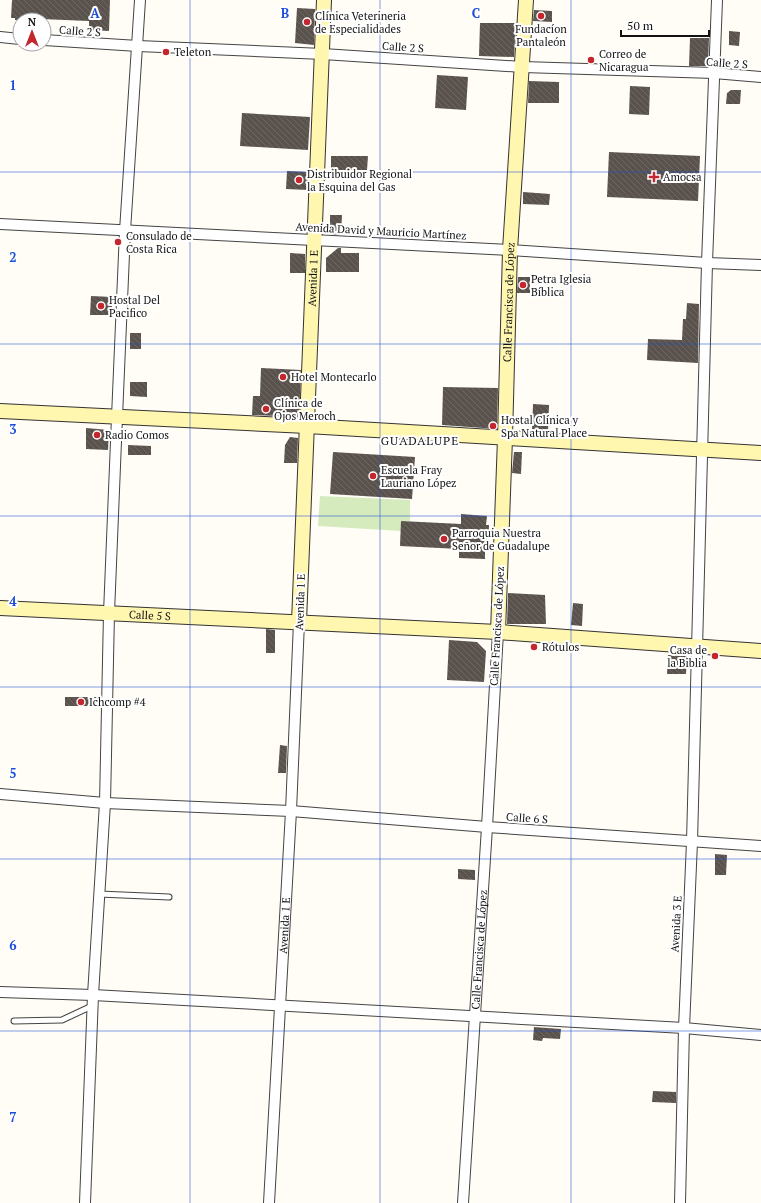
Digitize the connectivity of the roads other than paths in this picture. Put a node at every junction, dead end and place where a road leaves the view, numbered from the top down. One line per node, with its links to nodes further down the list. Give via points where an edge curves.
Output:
1 (140, 0): 8 (street)
2 (324, 0): 9 (street, Avenida 1 E)
3 (526, 0): 10 (street, Calle Francisca de López)
4 (717, 0): 11 (street, Avenida 3 E)
5 (0, 37): 6 (street)
6 (12, 38)
7 (52, 41): 8 (street, Calle 2 S)
8 (138, 46): 9 (street, Calle 2 S); 14 (street)
9 (322, 54): 10 (street, Calle 2 S); 15 (street, Avenida 1 E)
10 (523, 67): 11 (street, Calle 2 S); 16 (street, Calle Francisca de López)
11 (714, 73): 12 (street, Calle 2 S); 17 (street, Avenida 3 E)
12 (761, 77)
13 (0, 224): 14 (street, Avenida David y Mauricio Martínez)
14 (125, 231): 15 (street, Avenida David y Mauricio Martínez); 20 (street)
15 (314, 240): 16 (street, Avenida David y Mauricio Martínez); 21 (street, Avenida 1 E)
16 (510, 250): 17 (street, Avenida David y Mauricio Martínez); 22 (street, Calle Francisca de López)
17 (707, 263): 18 (street, Avenida David y Mauricio Martínez); 23 (street, Avenida 3 E)
18 (761, 265)
19 (0, 411): 20 (street)
20 (117, 417): 21 (street); 26 (street)
21 (307, 426): 22 (street); 27 (street, Avenida 1 E)
22 (505, 438): 23 (street); 28 (street, Calle Francisca de López)
23 (702, 449): 24 (street); 29 (street, Avenida 3 E)
24 (761, 453)
25 (0, 608): 26 (street, Calle 5 S)
26 (108, 613): 27 (street, Calle 5 S); 32 (street)
27 (299, 622): 28 (street, Calle 5 S); 33 (street, Avenida 1 E)
28 (498, 632): 29 (street, Calle 5 S); 34 (street, Calle Francisca de López)
29 (696, 646): 30 (street, Calle 5 S); 35 (street, Avenida 3 E)
30 (761, 651)
31 (0, 794): 32 (street, Calle 6 S)
32 (104, 803): 33 (street, Calle 6 S); 37 (street)
33 (291, 811): 34 (street, Calle 6 S); 42 (street, Avenida 1 E)
34 (487, 827): 35 (street, Calle 6 S); 43 (street, Calle Francisca de López)
35 (692, 842): 36 (street, Calle 6 S); 45 (street, Avenida 3 E)
36 (761, 846)
37 (99, 894): 38 (lane); 40 (street)
38 (169, 896)
39 (0, 992): 40 (street)
40 (93, 995): 41 (street); 42 (street)
41 (93, 1006): 44 (lane, via 62,1020); 47 (street)
42 (280, 1006): 43 (street); 48 (street, Avenida 1 E)
43 (475, 1017): 45 (street); 49 (street, Calle Francisca de López)
44 (14, 1021)
45 (684, 1028): 46 (street); 50 (street, Avenida 3 E)
46 (761, 1035)
47 (85, 1203)
48 (269, 1203)
49 (463, 1203)
50 (680, 1203)

